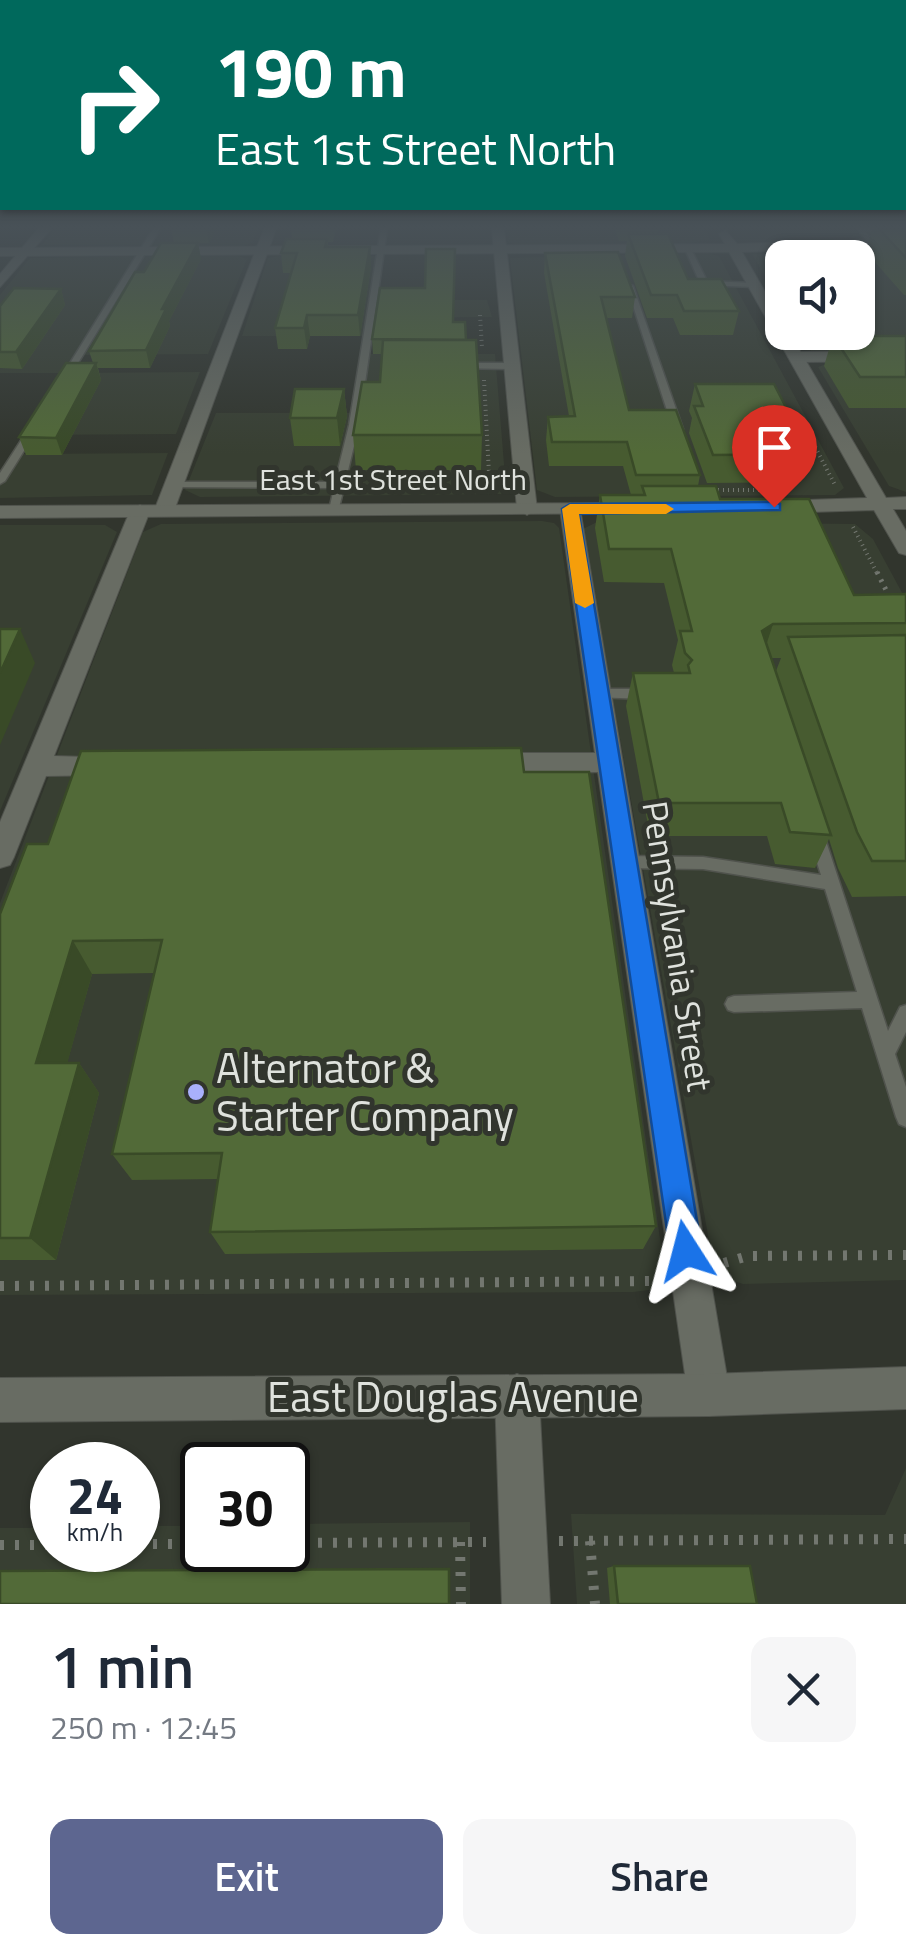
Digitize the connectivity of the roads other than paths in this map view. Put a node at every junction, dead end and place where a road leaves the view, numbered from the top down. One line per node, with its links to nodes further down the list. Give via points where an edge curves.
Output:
1 (111, 304): 11 (lane)
2 (241, 304): 15 (street)
3 (376, 304): 16 (lane, via 370,366)
4 (506, 304): 10 (street)
5 (635, 304): 13 (lane)
6 (765, 304): 7 (street)
7 (796, 356): 8 (street); 18 (street)
8 (906, 356)
9 (447, 366): 10 (lane)
10 (512, 366): 20 (street)
11 (60, 386)
12 (40, 418): 14 (lane)
13 (684, 444)
14 (0, 482)
15 (174, 485): 16 (lane); 24 (street)
16 (339, 485): 23 (lane)
17 (906, 503): 18 (street)
18 (880, 504): 19 (street); 26 (street)
19 (745, 508)
20 (527, 509): 21 (street, East 1st Street North); 23 (street, East 1st Street North)
21 (570, 509): 22 (street, East 1st Street North); 27 (street, Pennsylvania Street)
22 (656, 509)
23 (334, 510): 24 (street, East 1st Street North)
24 (152, 511): 25 (street, East 1st Street North); 32 (street)
25 (0, 512)
26 (906, 549)
27 (599, 694): 28 (lane); 29 (street, Pennsylvania Street)
28 (654, 694)
29 (610, 762): 30 (street); 35 (street, Pennsylvania Street)
30 (454, 763)
31 (130, 765): 32 (street)
32 (37, 766): 34 (street)
33 (808, 810): 36 (lane)
34 (0, 857)
35 (626, 862): 36 (lane, via 702,863); 44 (street, Pennsylvania Street)
36 (831, 882): 37 (lane)
37 (867, 1000): 38 (lane); 40 (lane)
38 (734, 1004)
39 (906, 1013): 40 (lane)
40 (885, 1056): 41 (lane)
41 (900, 1080): 42 (lane)
42 (906, 1117)
43 (906, 1388): 44 (street, East Douglas Avenue)
44 (709, 1395): 45 (street, East Douglas Avenue)
45 (517, 1396): 46 (street, East Douglas Avenue); 47 (street)
46 (0, 1400)
47 (526, 1604)

